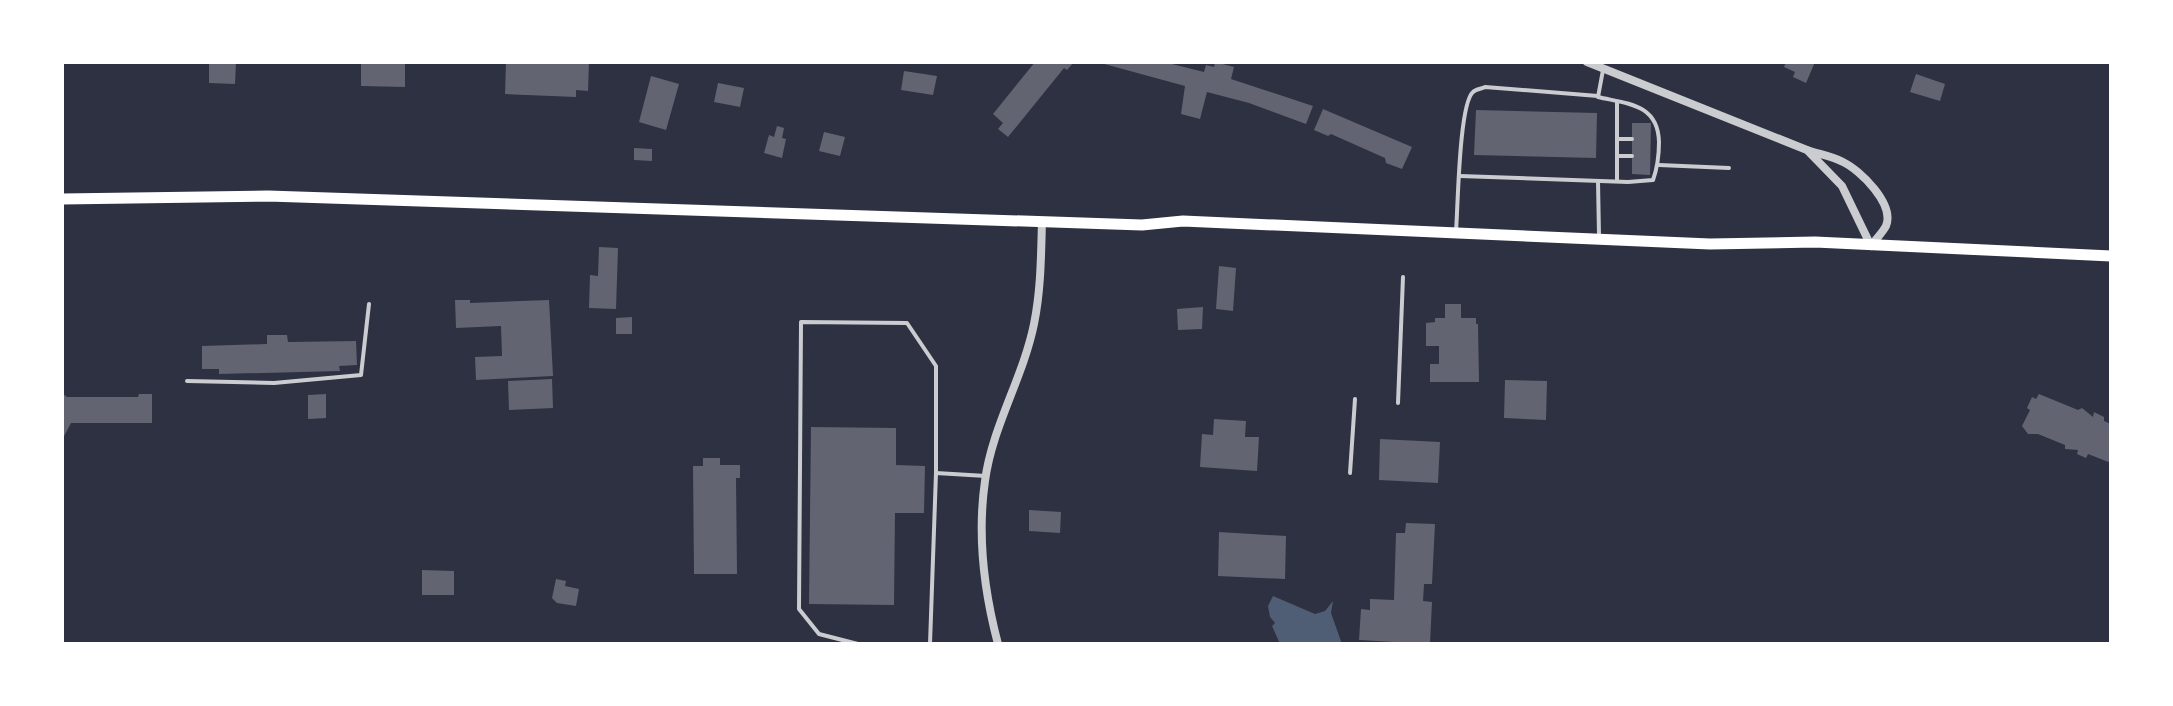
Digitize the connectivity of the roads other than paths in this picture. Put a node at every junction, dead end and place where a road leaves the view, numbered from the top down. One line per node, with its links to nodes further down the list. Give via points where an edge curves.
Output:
1 (1587, 62): 2 (street)
2 (1603, 68): 3 (lane); 9 (street)
3 (1598, 97): 4 (lane); 16 (lane, via 1485,87 1473,92 1465,106)
4 (1617, 102): 5 (lane); 8 (lane, via 1652,115)
5 (1617, 139): 6 (lane); 10 (lane)
6 (1632, 139)
7 (1651, 139): 8 (lane)
8 (1659, 139): 13 (lane)
9 (1807, 150): 23 (street, via 1842,186); 23 (street, via 1843,162 1879,193 1886,225)
10 (1617, 156): 11 (lane); 18 (lane)
11 (1632, 156)
12 (1651, 156): 13 (lane)
13 (1659, 156): 14 (lane)
14 (1659, 165): 15 (lane); 18 (lane, via 1653,180)
15 (1729, 168)
16 (1460, 176): 17 (lane); 21 (lane)
17 (1598, 181): 18 (lane); 22 (lane)
18 (1617, 181)
19 (62, 199): 20 (main road, via 268,196)
20 (1042, 221): 21 (main road, via 1183,221); 32 (street, via 1034,325)
21 (1456, 233): 22 (main road)
22 (1599, 238): 23 (main road)
23 (1871, 246): 24 (main road)
24 (2111, 256)
25 (1403, 277): 29 (lane)
26 (369, 304): 27 (lane, via 361,375 274,383)
27 (187, 381)
28 (1355, 399): 31 (lane)
29 (1398, 403)
30 (936, 473): 32 (lane); 33 (lane, via 936,366 907,323 801,322 799,609 819,634); 34 (lane)
31 (1350, 473)
32 (986, 476): 35 (street, via 981,535 986,601)
33 (858, 644)
34 (930, 644)
35 (998, 644)

